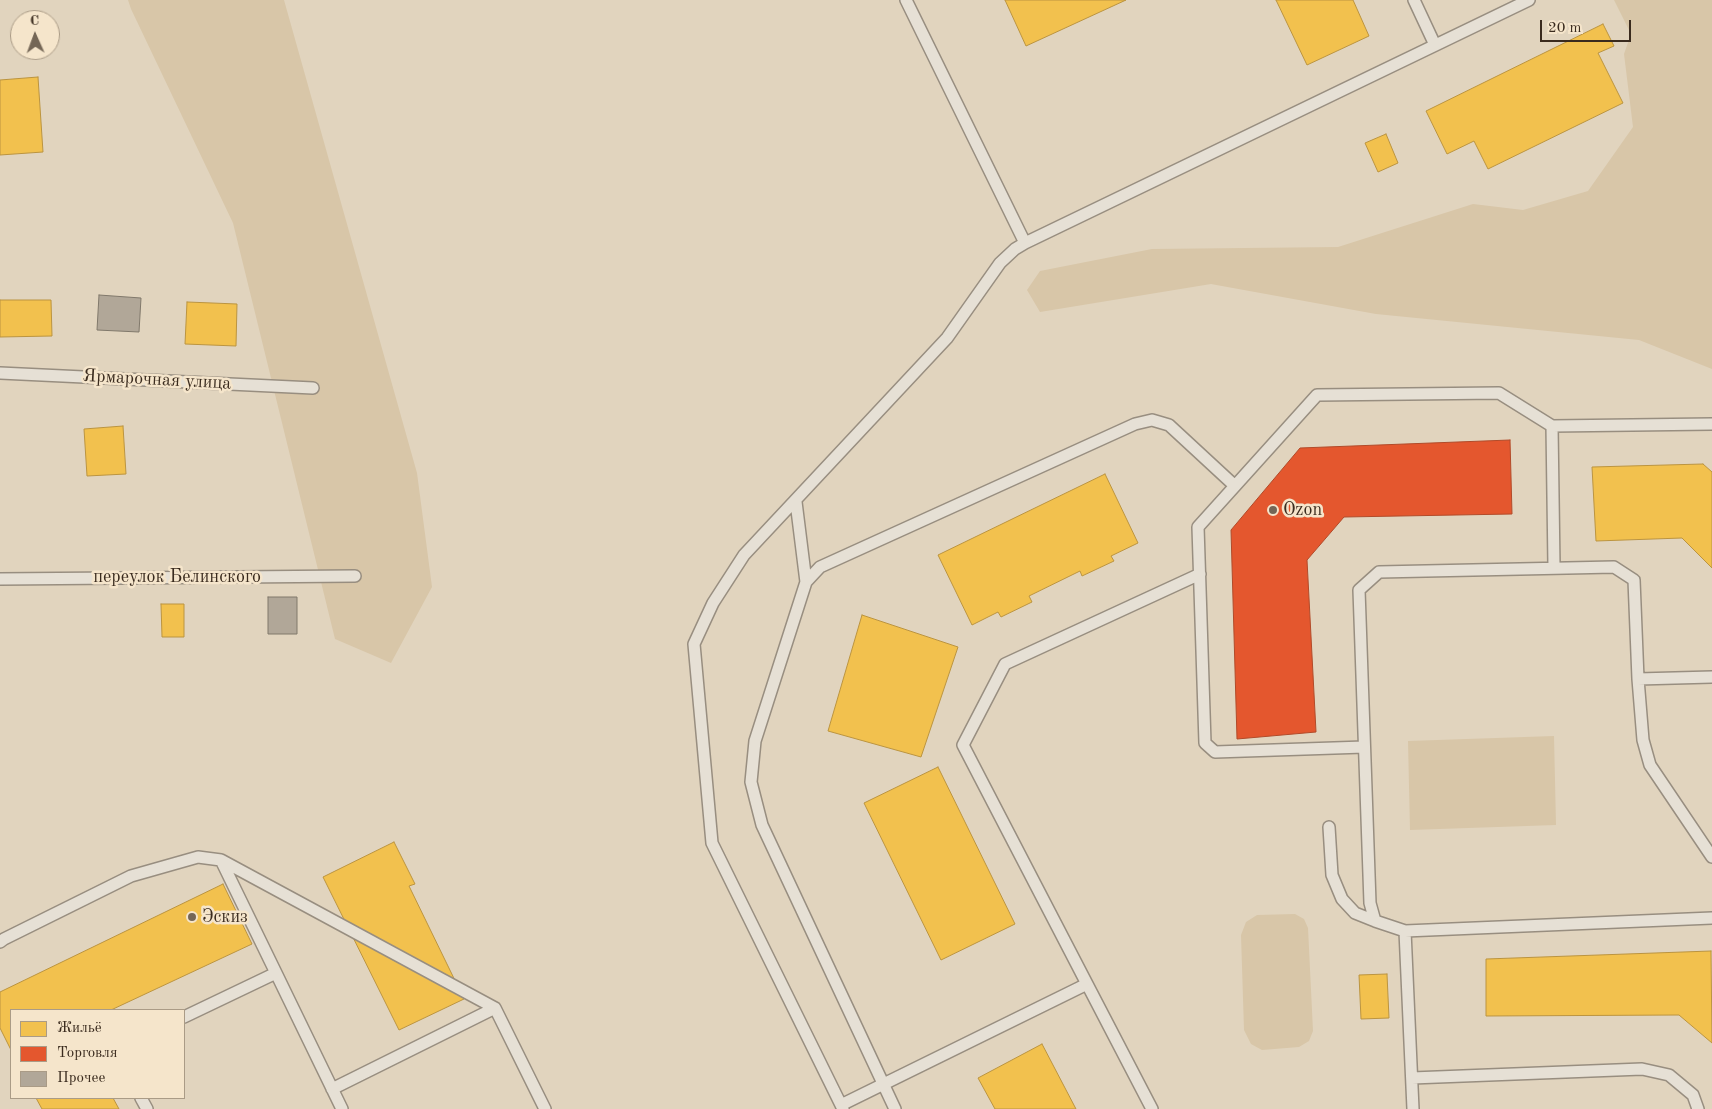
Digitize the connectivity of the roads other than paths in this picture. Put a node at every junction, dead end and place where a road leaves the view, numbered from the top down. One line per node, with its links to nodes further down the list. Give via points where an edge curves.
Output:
1 (906, 0): 5 (lane)
2 (1414, 0): 4 (lane)
3 (1529, 0): 4 (lane)
4 (1436, 45): 5 (lane)
5 (1026, 243): 11 (lane, via 1000,263 947,338)
6 (0, 373): 7 (lane, Ярмарочная улица)
7 (313, 388)
8 (1712, 424): 9 (lane)
9 (1552, 426): 10 (lane, via 1499,393 1317,395); 12 (lane)
10 (1235, 486): 13 (lane, via 1198,527); 16 (lane, via 1169,425 1152,420 1135,424 820,567)
11 (796, 502): 16 (lane); 34 (lane, via 744,555 713,603 694,644 712,843)
12 (1554, 567): 18 (lane, via 1614,567 1634,580); 19 (lane, via 1378,572 1359,590)
13 (1200, 574): 19 (lane, via 1205,743 1215,752); 28 (lane, via 1005,664 963,745)
14 (355, 576): 15 (lane, переулок Белинского)
15 (0, 579)
16 (806, 582): 32 (lane, via 755,741 751,782 762,825)
17 (1712, 677): 18 (lane)
18 (1638, 679): 21 (lane, via 1643,740 1650,765)
19 (1364, 747): 24 (lane, via 1370,903)
20 (1329, 827): 24 (lane, via 1332,875 1342,899 1355,913)
21 (1712, 857)
22 (221, 860): 26 (lane, via 198,857 131,876); 27 (lane); 29 (lane)
23 (1712, 918): 25 (lane)
24 (1375, 921): 25 (lane)
25 (1406, 931): 31 (lane)
26 (0, 942)
27 (276, 973): 30 (lane); 33 (lane)
28 (1088, 984): 32 (lane); 38 (lane)
29 (495, 1008): 33 (lane); 36 (lane)
30 (185, 1017)
31 (1412, 1078): 39 (lane); 40 (lane, via 1642,1069 1669,1075 1693,1094)
32 (883, 1084): 34 (lane); 37 (lane)
33 (332, 1089): 35 (lane)
34 (842, 1107)
35 (342, 1109)
36 (545, 1109)
37 (895, 1109)
38 (1152, 1109)
39 (1413, 1109)
40 (1698, 1109)

